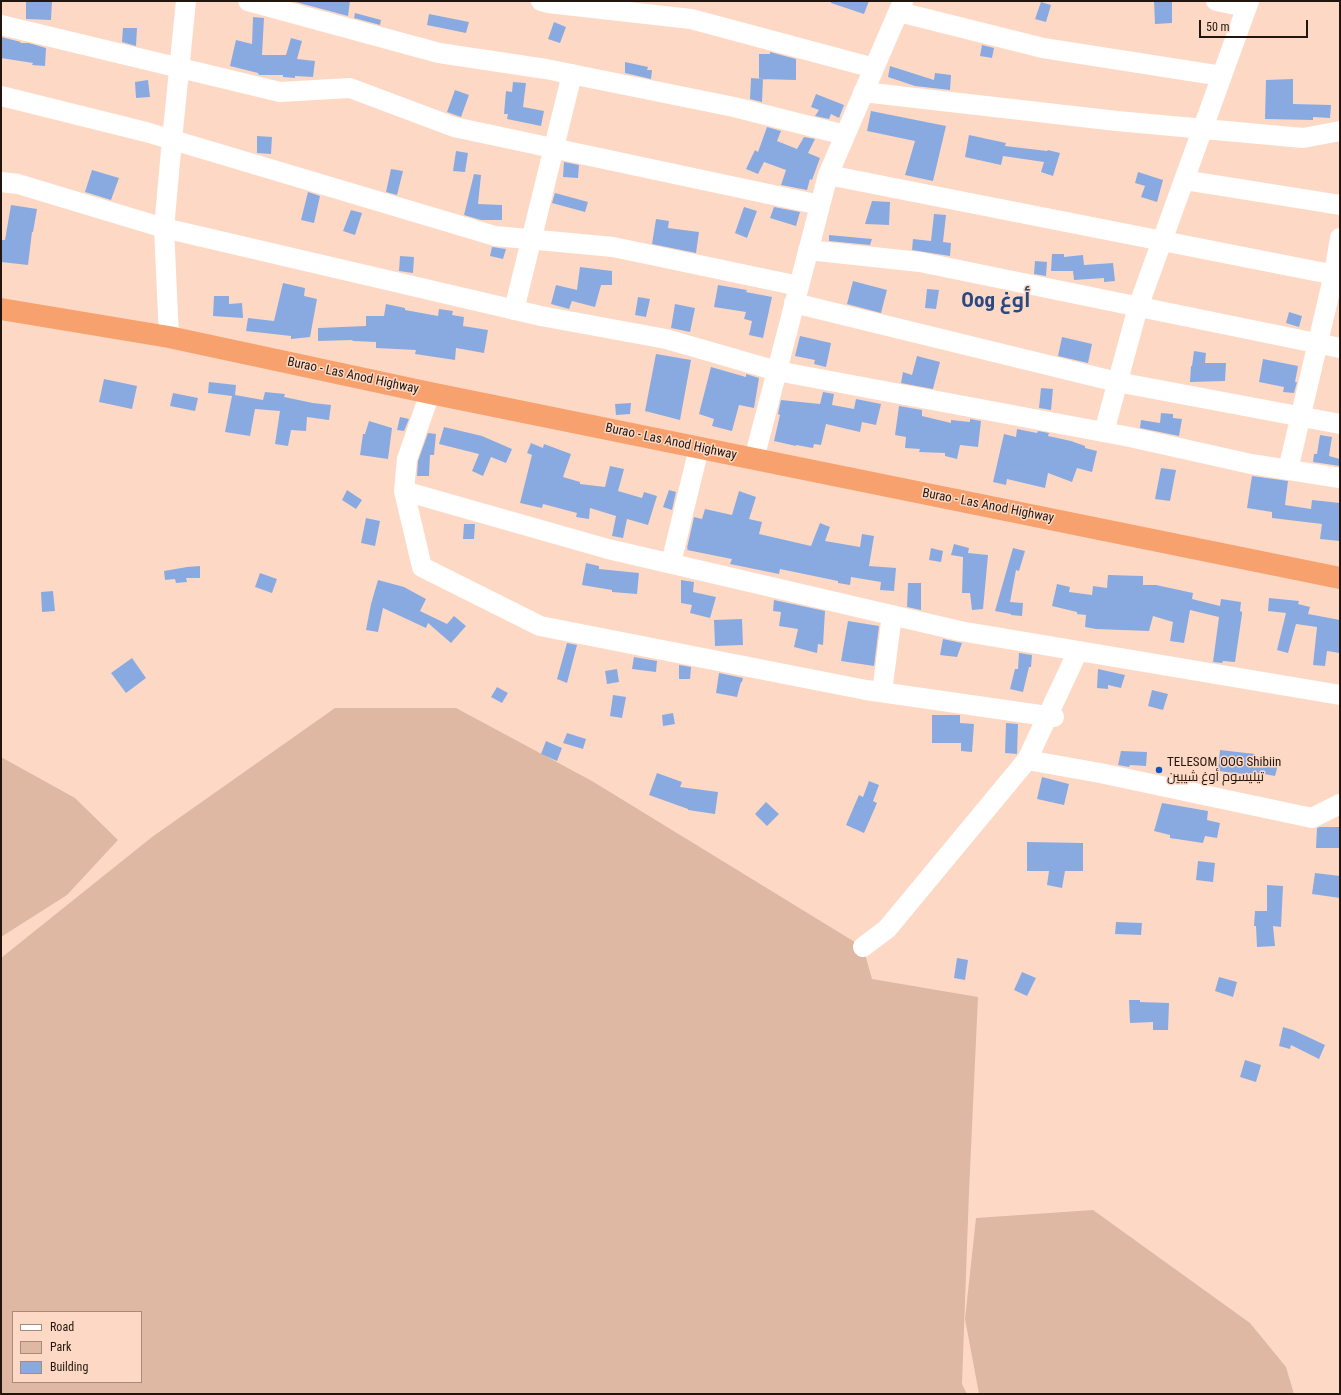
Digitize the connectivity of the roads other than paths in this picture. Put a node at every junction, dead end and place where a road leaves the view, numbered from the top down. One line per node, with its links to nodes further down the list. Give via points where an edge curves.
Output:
1 (186, 1): 8 (street)
2 (248, 1): 10 (street, via 439,54)
3 (540, 1): 9 (street, via 691,19)
4 (1216, 1): 5 (street)
5 (1248, 4): 11 (street)
6 (901, 6): 9 (street); 11 (street, via 1043,48)
7 (1, 25): 8 (street)
8 (179, 68): 16 (street); 20 (street, via 280,92 350,88 454,127)
9 (874, 68): 12 (street)
10 (572, 74): 15 (street, via 734,107); 24 (street)
11 (1222, 76): 18 (street)
12 (863, 92): 14 (street, via 1116,121 1303,138); 15 (street)
13 (1, 96): 16 (street)
14 (1340, 131)
15 (845, 135): 17 (street)
16 (172, 140): 22 (street); 24 (street, via 495,236)
17 (828, 175): 20 (street); 25 (street)
18 (1184, 180): 21 (street); 25 (street)
19 (1, 182): 22 (street, via 18,184)
20 (820, 205): 26 (street)
21 (1340, 205)
22 (164, 228): 31 (street); 32 (street)
23 (1340, 238): 27 (street)
24 (532, 239): 28 (street, via 613,247); 31 (street)
25 (1162, 241): 27 (street); 29 (street)
26 (808, 250): 28 (street); 29 (street, via 920,262)
27 (1337, 275): 33 (street)
28 (797, 295): 35 (street); 36 (street)
29 (1138, 307): 33 (street); 36 (street)
30 (1, 309): 32 (highway, Burao - Las Anod Highway)
31 (514, 310): 35 (street, via 666,339)
32 (169, 337): 37 (highway, Burao - Las Anod Highway)
33 (1317, 344): 34 (street); 38 (street)
34 (1340, 348)
35 (777, 370): 40 (street); 42 (street)
36 (1117, 382): 38 (street); 40 (street)
37 (430, 393): 41 (highway, Burao - Las Anod Highway); 45 (street, via 407,459)
38 (1300, 416): 39 (street); 43 (street)
39 (1340, 424)
40 (1104, 432): 43 (street)
41 (699, 448): 42 (highway, Burao - Las Anod Highway); 46 (street)
42 (754, 459): 47 (highway, Burao - Las Anod Highway)
43 (1288, 470): 44 (street)
44 (1340, 478)
45 (404, 491): 46 (street, via 608,549); 50 (street, via 422,567 540,626)
46 (671, 563): 48 (street)
47 (1340, 578)
48 (892, 615): 49 (street, via 960,631); 50 (street)
49 (1078, 651): 51 (street); 52 (street)
50 (882, 692): 52 (street)
51 (1340, 695)
52 (1051, 717): 53 (street)
53 (1027, 760): 54 (street, via 1312,818); 55 (street, via 887,929)
54 (1340, 804)
55 (863, 947)

